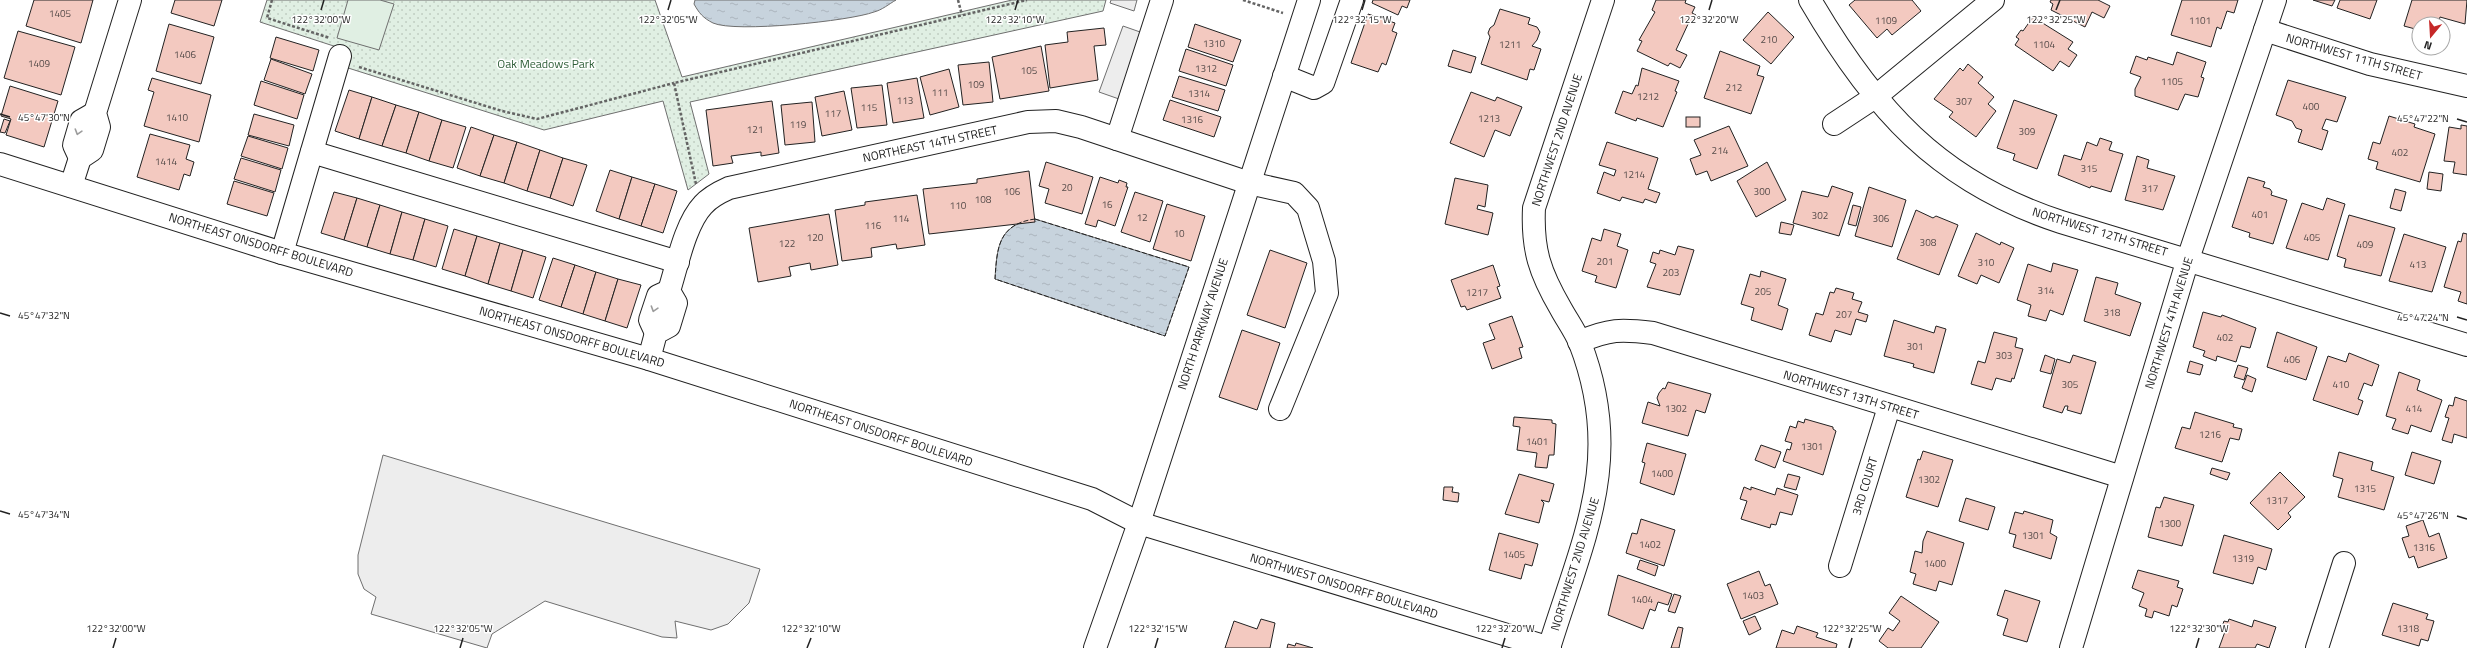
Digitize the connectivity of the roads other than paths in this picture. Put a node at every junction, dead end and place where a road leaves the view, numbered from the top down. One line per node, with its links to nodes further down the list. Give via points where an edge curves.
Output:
1 (130, 0): 19 (street, via 95,113 81,122 74,144 80,158)
2 (1162, 0): 15 (street)
3 (1352, 0): 11 (street, via 1323,83 1314,88)
4 (1604, 0): 23 (street, NORTHWEST 2ND AVENUE, via 1534,208 1536,257)
5 (1810, 0): 13 (street, NORTHWEST 12TH STREET, via 1848,63)
6 (1993, 0): 13 (street)
7 (2274, 0): 9 (street, NORTHWEST 4TH AVENUE)
8 (1306, 10): 11 (street, NORTH PARKWAY AVENUE)
9 (2264, 30): 12 (street, NORTHWEST 11TH STREET, via 2370,64); 21 (street, NORTHWEST 4TH AVENUE)
10 (342, 53): 16 (street)
11 (1284, 76): 18 (street, NORTH PARKWAY AVENUE)
12 (2467, 86)
13 (1875, 97): 14 (street); 21 (street, NORTHWEST 12TH STREET, via 1917,141 1959,175 1994,196 2028,211)
14 (1834, 124)
15 (1117, 139): 18 (street, NORTHEAST 14TH STREET); 22 (street, NORTHEAST 14TH STREET, via 1056,121 1028,122 729,188 704,203 691,226)
16 (312, 152): 20 (street); 22 (street)
17 (0, 164): 19 (street, NORTHEAST ONSDORFF BOULEVARD)
18 (1249, 183): 27 (street, NORTHEAST 14TH STREET, via 1294,194 1308,208 1324,261 1327,293); 29 (street, NORTH PARKWAY AVENUE)
19 (71, 186): 20 (street, NORTHEAST ONSDORFF BOULEVARD)
20 (282, 253): 25 (street, NORTHEAST ONSDORFF BOULEVARD)
21 (2188, 258): 24 (street, NORTHWEST 12TH STREET); 28 (street, NORTHWEST 4TH AVENUE)
22 (678, 262): 25 (street, NORTHEAST 14TH STREET, via 670,291 658,296 650,320 656,333)
23 (1579, 342): 26 (street, NORTHWEST 13TH STREET, via 1603,332 1627,330 1653,333); 33 (street, NORTHWEST 2ND AVENUE, via 1599,416 1599,477 1593,510)
24 (2467, 345)
25 (649, 359): 29 (street, NORTHEAST ONSDORFF BOULEVARD, via 1092,499)
26 (1889, 407): 28 (street, NORTHWEST 13TH STREET); 31 (street, 3RD COURT)
27 (1280, 409)
28 (2122, 478): 34 (street, NORTHWEST 4TH AVENUE)
29 (1139, 523): 32 (street, NORTH PARKWAY AVENUE); 33 (street, NORTHWEST ONSDORFF BOULEVARD)
30 (2344, 563): 35 (street)
31 (1840, 566)
32 (1095, 648)
33 (1550, 648)
34 (2071, 648)
35 (2317, 648)

